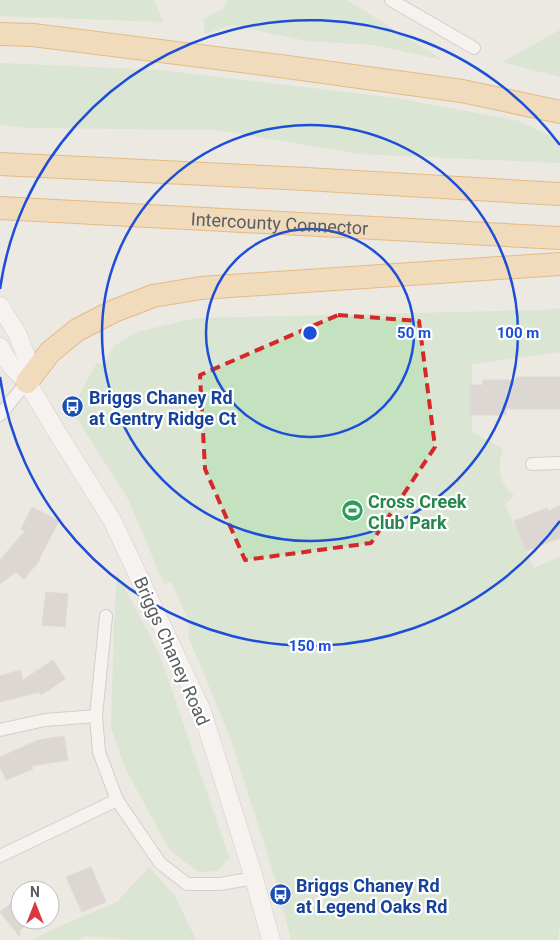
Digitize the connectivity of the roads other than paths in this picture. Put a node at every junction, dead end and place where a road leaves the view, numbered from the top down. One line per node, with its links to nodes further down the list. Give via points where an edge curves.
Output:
1 (390, 0): 3 (street)
2 (0, 34): 4 (highway, via 280,66 462,91)
3 (474, 48)
4 (560, 112)
5 (0, 164): 6 (highway)
6 (560, 194)
7 (0, 208): 8 (highway, Intercounty Connector)
8 (560, 238)
9 (560, 264): 12 (highway, via 201,288 153,296 77,330 50,352)
10 (0, 306): 12 (main road, Briggs Chaney Road, via 18,335 27,359)
11 (0, 347): 12 (main road, Briggs Chaney Road, via 11,366)
12 (27, 382): 13 (street); 21 (main road, Briggs Chaney Road, via 112,520 202,711)
13 (0, 415)
14 (560, 463): 15 (street)
15 (532, 464)
16 (106, 616): 17 (street)
17 (96, 716): 18 (street, via 45,720); 19 (street, via 99,752)
18 (0, 730)
19 (117, 800): 20 (street); 21 (street, via 160,863 187,884 220,884)
20 (0, 856)
21 (254, 878): 22 (main road, Briggs Chaney Road)
22 (271, 940)

